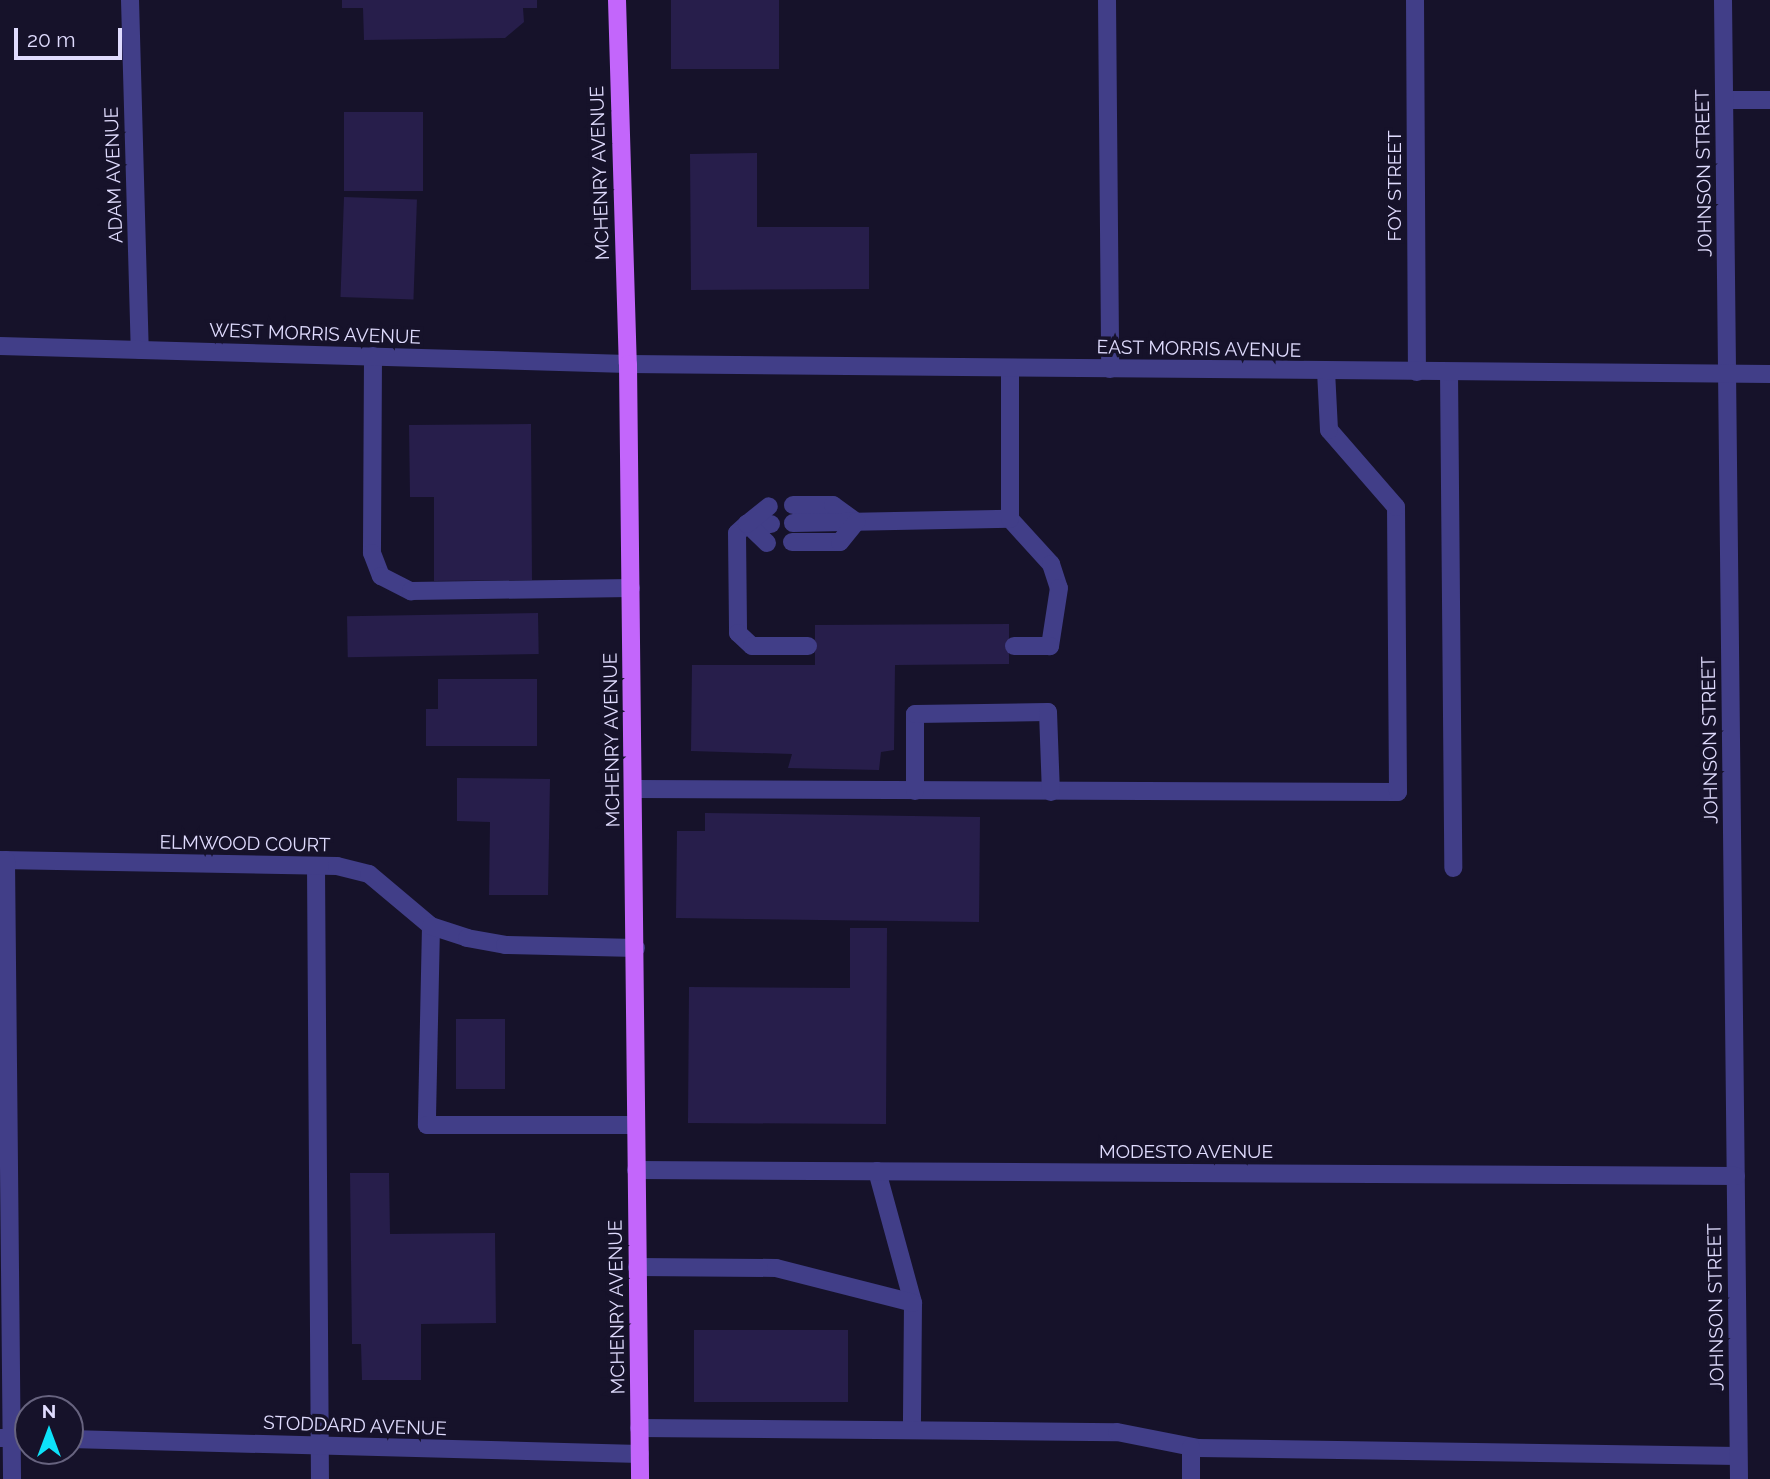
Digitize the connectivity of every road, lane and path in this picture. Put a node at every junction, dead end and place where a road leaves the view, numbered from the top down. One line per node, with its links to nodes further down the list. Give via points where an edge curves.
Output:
1 (130, 0): 9 (street, ADAM AVENUE)
2 (617, 0): 11 (main road, MCHENRY AVENUE)
3 (1107, 0): 13 (street)
4 (1415, 0): 15 (street, FOY STREET)
5 (1723, 0): 6 (street, JOHNSON STREET)
6 (1724, 100): 7 (street); 17 (street, JOHNSON STREET)
7 (1770, 100)
8 (0, 346): 9 (street, WEST MORRIS AVENUE)
9 (140, 350): 10 (street, WEST MORRIS AVENUE)
10 (373, 356): 11 (street, WEST MORRIS AVENUE); 26 (street, via 372,553 381,576 411,591)
11 (628, 364): 12 (street, EAST MORRIS AVENUE); 26 (main road, MCHENRY AVENUE)
12 (1010, 368): 13 (street, EAST MORRIS AVENUE); 21 (street)
13 (1110, 369): 14 (street, EAST MORRIS AVENUE)
14 (1326, 371): 15 (street, EAST MORRIS AVENUE); 31 (street, via 1329,430 1396,507 1398,792)
15 (1417, 372): 16 (street, EAST MORRIS AVENUE)
16 (1449, 372): 17 (street, EAST MORRIS AVENUE); 34 (street)
17 (1727, 374): 18 (street, EAST MORRIS AVENUE); 40 (street, JOHNSON STREET)
18 (1770, 374)
19 (793, 514): 22 (street, via 833,505)
20 (770, 515): 23 (street)
21 (1010, 519): 22 (street); 28 (street, via 1051,564 1059,588 1049,646)
22 (856, 522): 24 (street, via 840,542)
23 (747, 524): 25 (street); 27 (street, via 737,533 738,633 752,646)
24 (792, 542)
25 (767, 543)
26 (631, 588): 29 (main road, MCHENRY AVENUE)
27 (808, 646)
28 (1014, 646)
29 (634, 789): 30 (street); 36 (main road, MCHENRY AVENUE)
30 (915, 791): 31 (street); 31 (street, via 915,714 1048,712)
31 (1051, 792)
32 (3, 860): 33 (street, ELMWOOD COURT); 45 (street)
33 (316, 866): 35 (street, ELMWOOD COURT, via 369,874); 47 (street)
34 (1453, 868)
35 (431, 926): 36 (street, ELMWOOD COURT, via 505,945); 37 (street, via 427,1125)
36 (635, 948): 37 (main road, MCHENRY AVENUE)
37 (635, 1125): 38 (main road, MCHENRY AVENUE)
38 (635, 1170): 39 (street, MODESTO AVENUE); 41 (main road, MCHENRY AVENUE)
39 (877, 1171): 40 (street, MODESTO AVENUE); 42 (street)
40 (1736, 1176): 50 (street, JOHNSON STREET)
41 (637, 1266): 42 (street, via 776,1268); 43 (main road, MCHENRY AVENUE)
42 (913, 1303): 44 (street)
43 (639, 1428): 44 (street); 49 (main road, MCHENRY AVENUE)
44 (912, 1429): 48 (street, via 1117,1432)
45 (13, 1438): 51 (street)
46 (84, 1439): 47 (street, STODDARD AVENUE)
47 (320, 1446): 49 (street, STODDARD AVENUE); 52 (street)
48 (1191, 1447): 50 (street); 54 (street)
49 (640, 1454): 53 (main road, MCHENRY AVENUE)
50 (1738, 1456): 55 (street, JOHNSON STREET)
51 (12, 1479)
52 (320, 1479)
53 (640, 1479)
54 (1191, 1479)
55 (1739, 1479)

